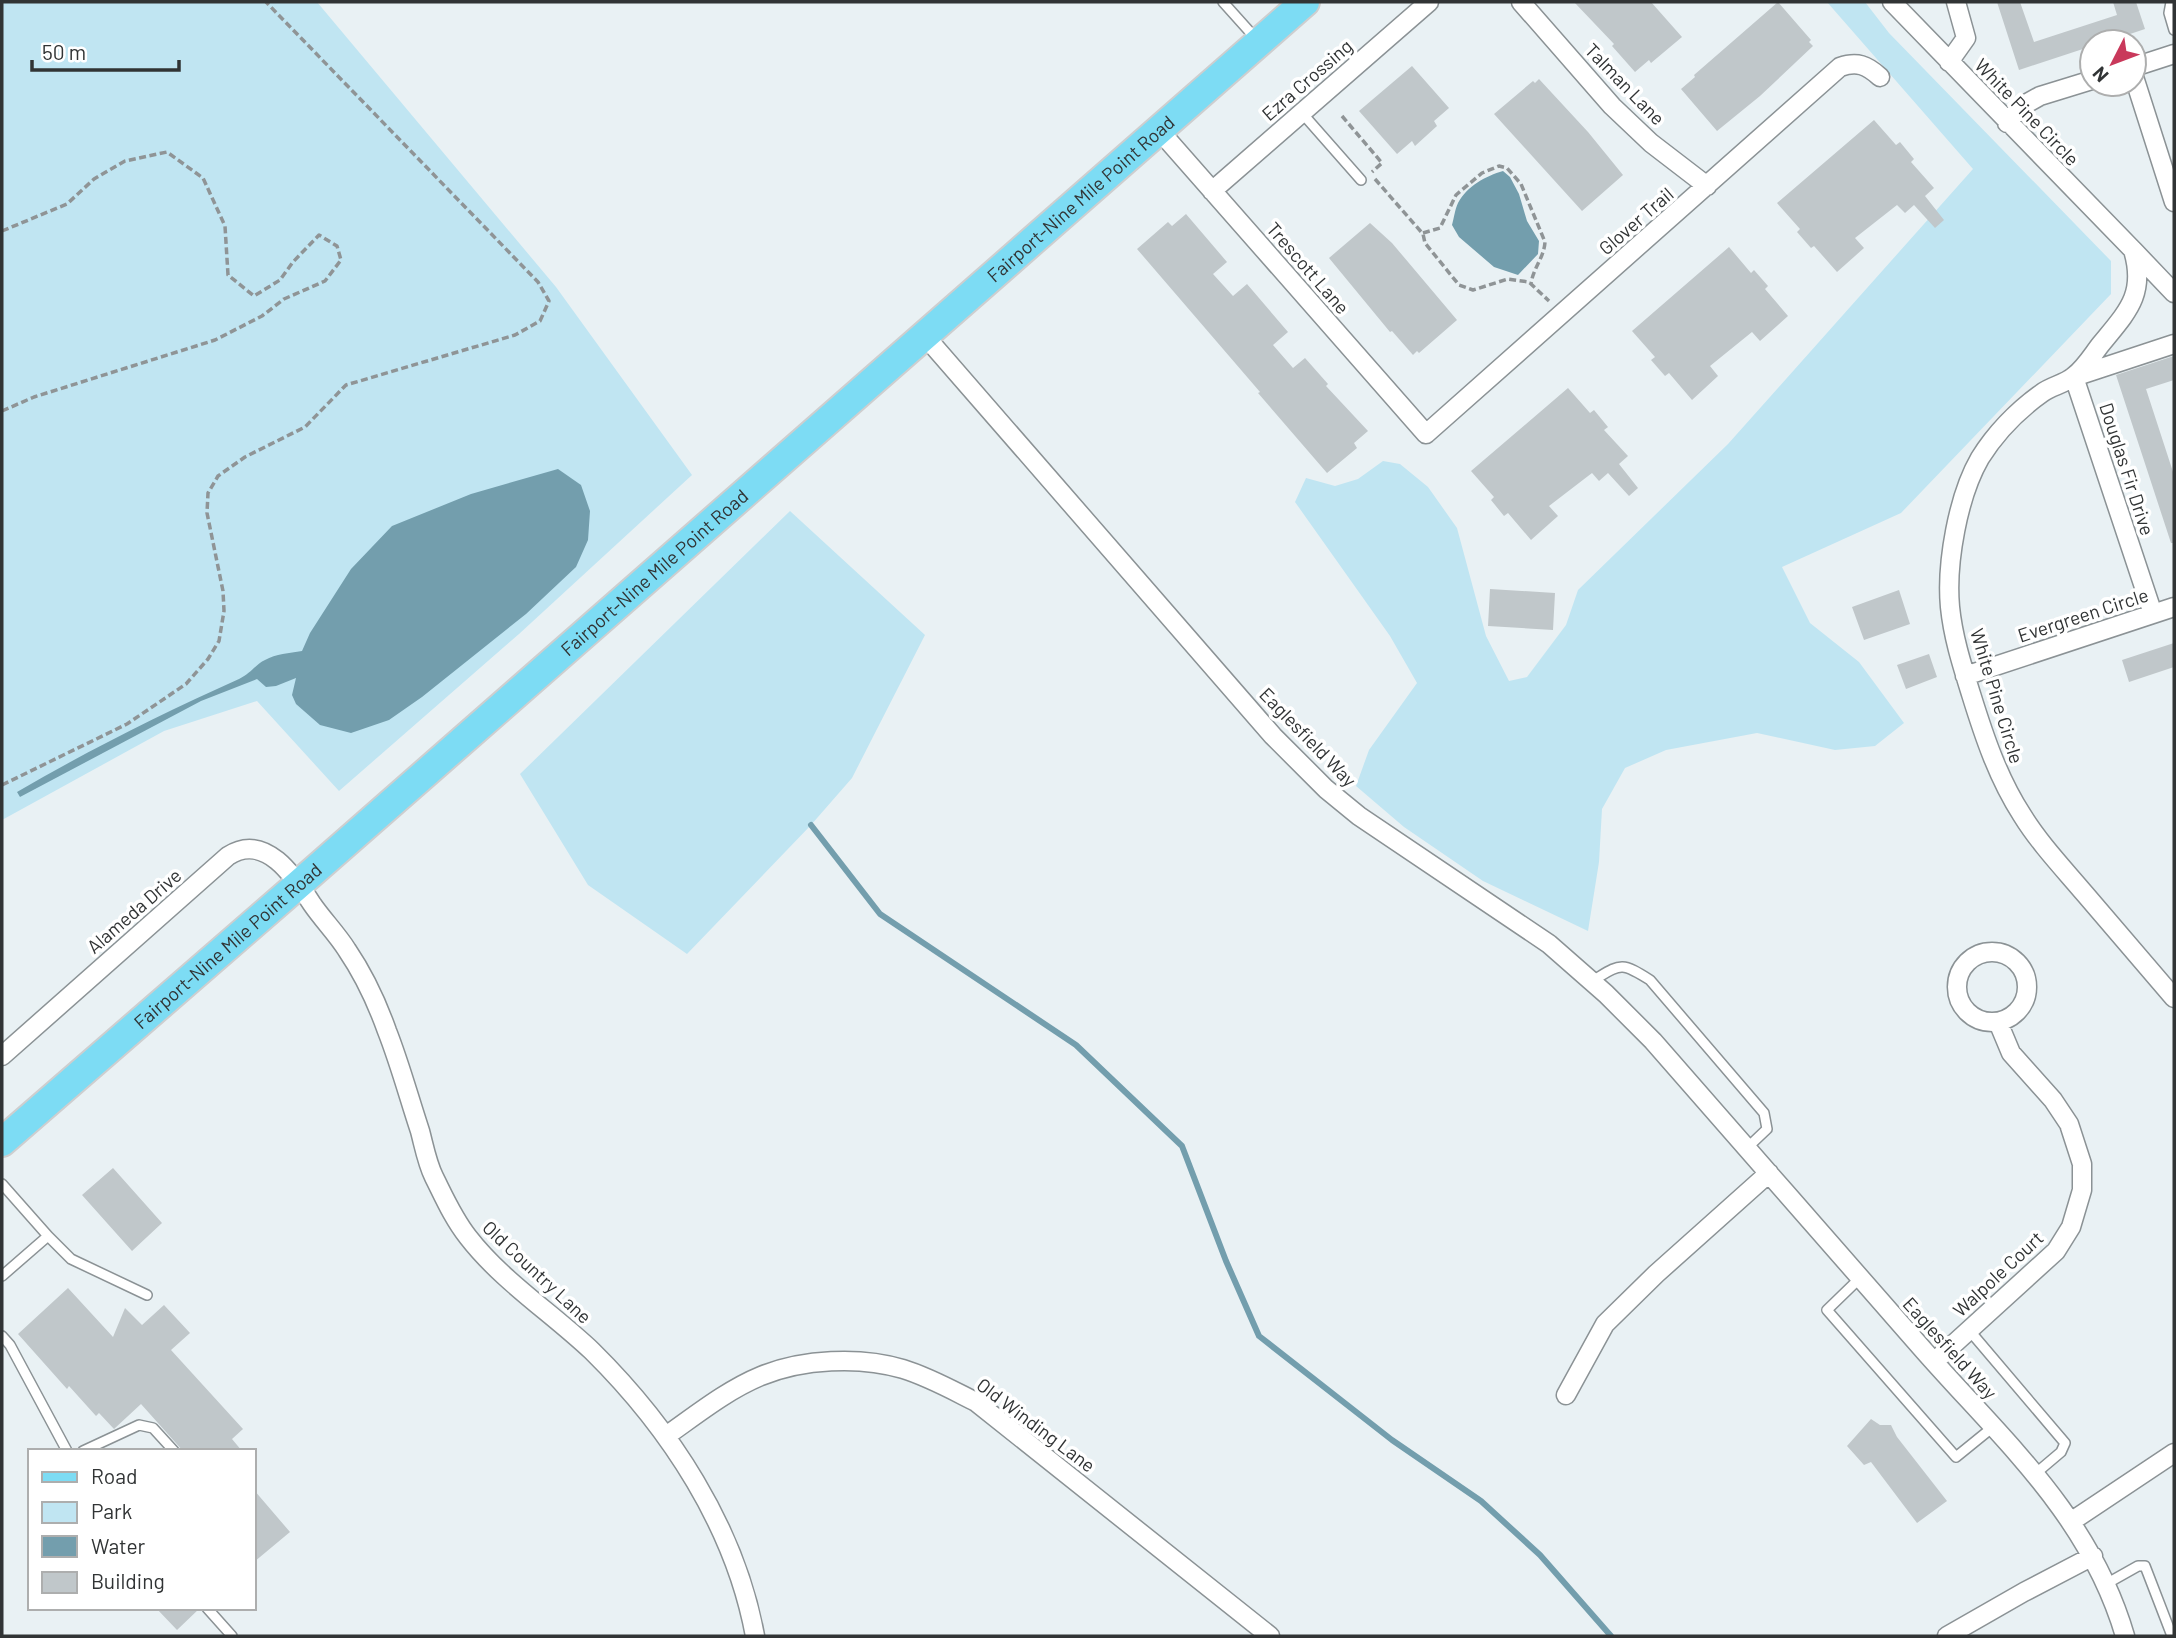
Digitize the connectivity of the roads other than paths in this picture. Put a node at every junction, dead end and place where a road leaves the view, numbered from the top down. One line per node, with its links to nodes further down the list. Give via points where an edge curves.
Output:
1 (1223, 2): 9 (lane)
2 (1305, 2): 9 (main road, Fairport-Nine Mile Point Road)
3 (1429, 2): 16 (street, Ezra Crossing)
4 (1521, 2): 20 (street, Talman Lane, via 1612,106)
5 (1892, 2): 11 (street, White Pine Circle)
6 (1956, 2): 11 (street, via 1966,38)
7 (2171, 2): 8 (lane)
8 (2174, 30)
9 (1259, 42): 18 (main road, Fairport-Nine Mile Point Road)
10 (2174, 54): 12 (street)
11 (1949, 62): 17 (street, White Pine Circle)
12 (2148, 62)
13 (1880, 77): 20 (street, Glover Trail, via 1852,63 1840,67)
14 (2078, 84): 17 (street, via 2040,96 2022,106)
15 (2141, 98): 22 (street)
16 (1302, 113): 19 (lane); 21 (street, Ezra Crossing)
17 (2007, 123): 23 (street, White Pine Circle)
18 (1158, 129): 21 (street, Trescott Lane); 25 (main road, Fairport-Nine Mile Point Road)
19 (1361, 180)
20 (1707, 186): 28 (street, Glover Trail)
21 (1212, 191): 28 (street, Trescott Lane)
22 (2174, 202)
23 (2133, 250): 24 (street, White Pine Circle); 27 (street, White Pine Circle, via 2139,279 2136,294 2128,311)
24 (2174, 293)
25 (925, 336): 32 (main road, Fairport-Nine Mile Point Road); 33 (street, Eaglesfield Way, via 1273,736 1326,789 1549,944)
26 (2174, 344): 27 (street)
27 (2074, 377): 30 (street, Douglas Fir Drive); 31 (street, White Pine Circle, via 2043,392 2018,414 1992,442 1971,476 1951,566 1950,605)
28 (1426, 434)
29 (2174, 607): 30 (street, Evergreen Circle)
30 (2153, 614): 31 (street, Evergreen Circle)
31 (1965, 676): 34 (street, White Pine Circle, via 1983,735 2022,816)
32 (299, 884): 36 (street, Alameda Drive, via 268,853 251,848 236,851); 37 (main road, Fairport-Nine Mile Point Road); 50 (street, Old Country Lane, via 364,977 396,1056 432,1173 453,1216 484,1256 592,1352)
33 (1591, 981): 38 (street, Eaglesfield Way, via 1653,1041); 38 (lane, via 1617,966 1629,967 1650,980 1764,1113 1767,1129)
34 (2174, 998)
35 (1998, 1022): 35 (street, via 2010,1018 2025,1000 2026,977 2021,967 2002,953 1979,954 1961,969 1956,991 1960,1003 1976,1019); 45 (street, Walpole Court, via 2011,1053 2069,1124 2082,1164 2082,1190 2071,1227 2056,1251)
36 (2, 1056)
37 (2, 1142)
38 (1747, 1148): 39 (street, Eaglesfield Way)
39 (1769, 1173): 43 (street, Eaglesfield Way); 48 (street, via 1605,1324)
40 (2, 1184): 41 (lane)
41 (48, 1236): 42 (lane); 44 (lane, via 71,1259)
42 (2, 1276)
43 (1860, 1278): 47 (street, Eaglesfield Way); 49 (lane, via 1827,1310 1956,1457)
44 (147, 1295)
45 (1969, 1330): 47 (street, Walpole Court); 55 (lane, via 2066,1443)
46 (2, 1336): 51 (lane)
47 (1934, 1362): 49 (street, Eaglesfield Way)
48 (1566, 1395)
49 (1993, 1427): 55 (street, Eaglesfield Way)
50 (666, 1436): 61 (street, Old Country Lane, via 728,1548); 62 (street, Old Winding Lane, via 760,1376 785,1368 840,1362 902,1368 976,1402)
51 (66, 1449)
52 (87, 1449): 53 (lane, via 139,1425 153,1428)
53 (172, 1449)
54 (2174, 1453): 56 (street)
55 (2035, 1474): 56 (street, Eaglesfield Way)
56 (2072, 1521): 57 (street, Eaglesfield Way)
57 (2093, 1556): 58 (street, Eaglesfield Way); 63 (street)
58 (2106, 1584): 64 (street, Eaglesfield Way); 65 (lane, via 2145,1566)
59 (209, 1610): 60 (lane)
60 (232, 1636)
61 (755, 1636)
62 (1270, 1636)
63 (1947, 1636)
64 (2125, 1636)
65 (2172, 1636)

